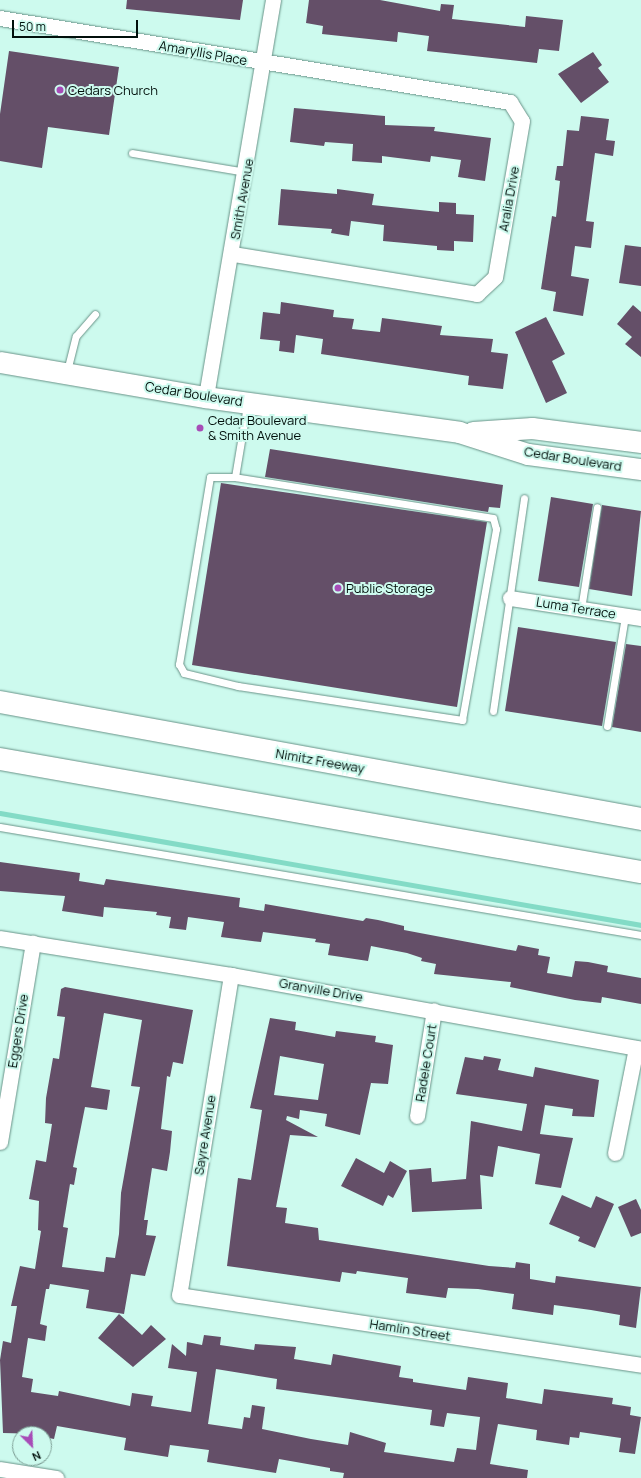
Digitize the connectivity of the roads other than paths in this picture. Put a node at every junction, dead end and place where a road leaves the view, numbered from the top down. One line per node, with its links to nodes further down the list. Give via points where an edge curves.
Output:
1 (273, 0): 3 (street, Smith Avenue)
2 (0, 18): 3 (street, Amaryllis Place)
3 (263, 63): 5 (street, Smith Avenue); 6 (street, Aralia Drive, via 510,102 522,120 495,277 477,294)
4 (132, 153): 5 (lane)
5 (247, 172): 6 (street, Smith Avenue)
6 (232, 254): 10 (street, Smith Avenue)
7 (95, 314): 9 (lane, via 76,336)
8 (0, 362): 9 (main road, Cedar Boulevard)
9 (66, 374): 10 (main road, Cedar Boulevard)
10 (206, 396): 11 (main road, Cedar Boulevard)
11 (248, 403): 12 (main road, Cedar Boulevard); 15 (lane)
12 (459, 432): 13 (main road, Cedar Boulevard, via 532,428); 14 (main road, Cedar Boulevard, via 528,454)
13 (641, 442)
14 (641, 470)
15 (235, 477): 15 (lane, via 493,518 496,529 462,720 238,686 184,673 179,664 210,477)
16 (524, 498): 18 (lane)
17 (597, 507): 19 (lane)
18 (510, 598): 19 (street, Luma Terrace); 23 (lane)
19 (581, 609): 20 (street, Luma Terrace)
20 (625, 616): 21 (street, Luma Terrace); 24 (lane)
21 (641, 618)
22 (0, 702): 26 (highway, Nimitz Freeway)
23 (493, 711)
24 (607, 726)
25 (0, 759): 28 (highway)
26 (641, 819)
27 (0, 827): 29 (lane)
28 (641, 872)
29 (641, 935)
30 (0, 938): 31 (street, Granville Drive)
31 (33, 943): 32 (street, Granville Drive); 36 (street, Eggers Drive)
32 (231, 974): 33 (street, Granville Drive); 38 (street, Sayre Avenue)
33 (434, 1010): 34 (street, Granville Drive); 35 (street, Radele Court)
34 (639, 1048): 37 (street)
35 (418, 1116)
36 (0, 1142)
37 (615, 1153)
38 (180, 1294): 39 (street, Hamlin Street)
39 (641, 1365)
40 (0, 1469): 41 (street)
41 (56, 1478)

